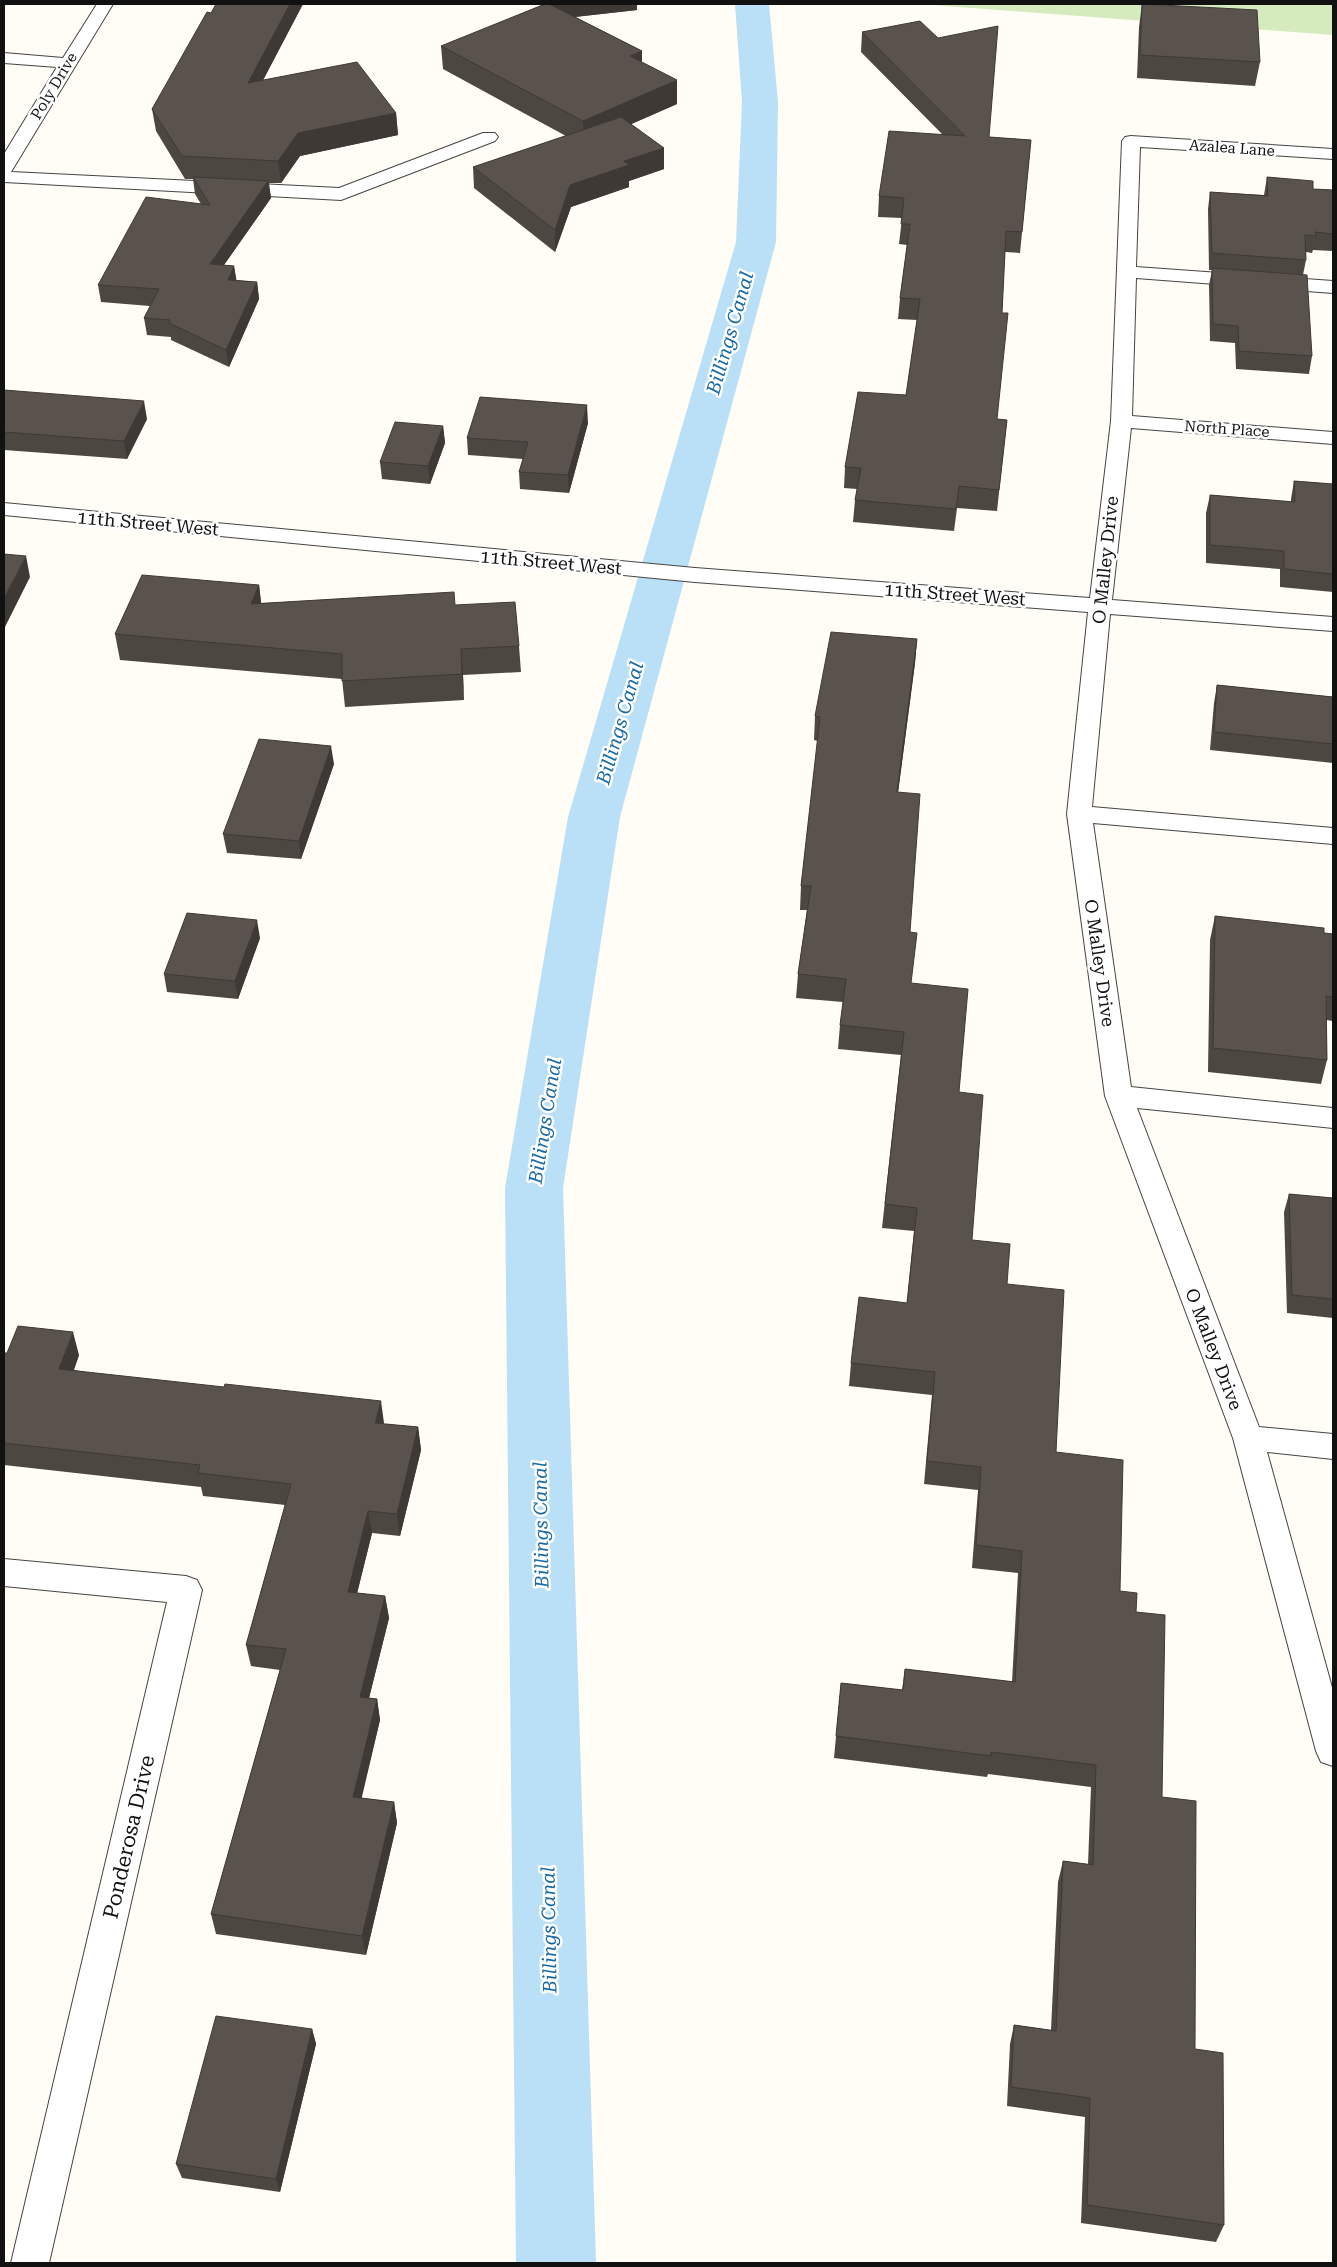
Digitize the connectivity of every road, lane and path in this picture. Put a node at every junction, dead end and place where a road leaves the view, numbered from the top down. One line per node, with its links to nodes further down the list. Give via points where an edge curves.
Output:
1 (104, 4): 3 (street, Poly Drive)
2 (4, 58): 3 (street)
3 (67, 63): 7 (street, Poly Drive)
4 (489, 137): 8 (street, via 341,194)
5 (1131, 141): 6 (street, Azalea Lane); 9 (street, O Malley Drive)
6 (1333, 154)
7 (4, 168)
8 (4, 176)
9 (1127, 272): 10 (street); 11 (street, O Malley Drive)
10 (1333, 286)
11 (1121, 421): 12 (street, North Place); 14 (street, O Malley Drive)
12 (1333, 438)
13 (4, 510): 14 (street, 11th Street West, via 695,575)
14 (1100, 605): 15 (street, 11th Street West); 16 (street, O Malley Drive)
15 (1333, 624)
16 (1079, 814): 17 (street); 18 (street, O Malley Drive)
17 (1333, 836)
18 (1119, 1096): 19 (street); 20 (street, O Malley Drive)
19 (1333, 1118)
20 (1248, 1438): 21 (street); 23 (street, O Malley Drive)
21 (1333, 1446)
22 (4, 1572): 24 (street, Ponderosa Drive, via 186,1590)
23 (1333, 1752)
24 (30, 2263)

